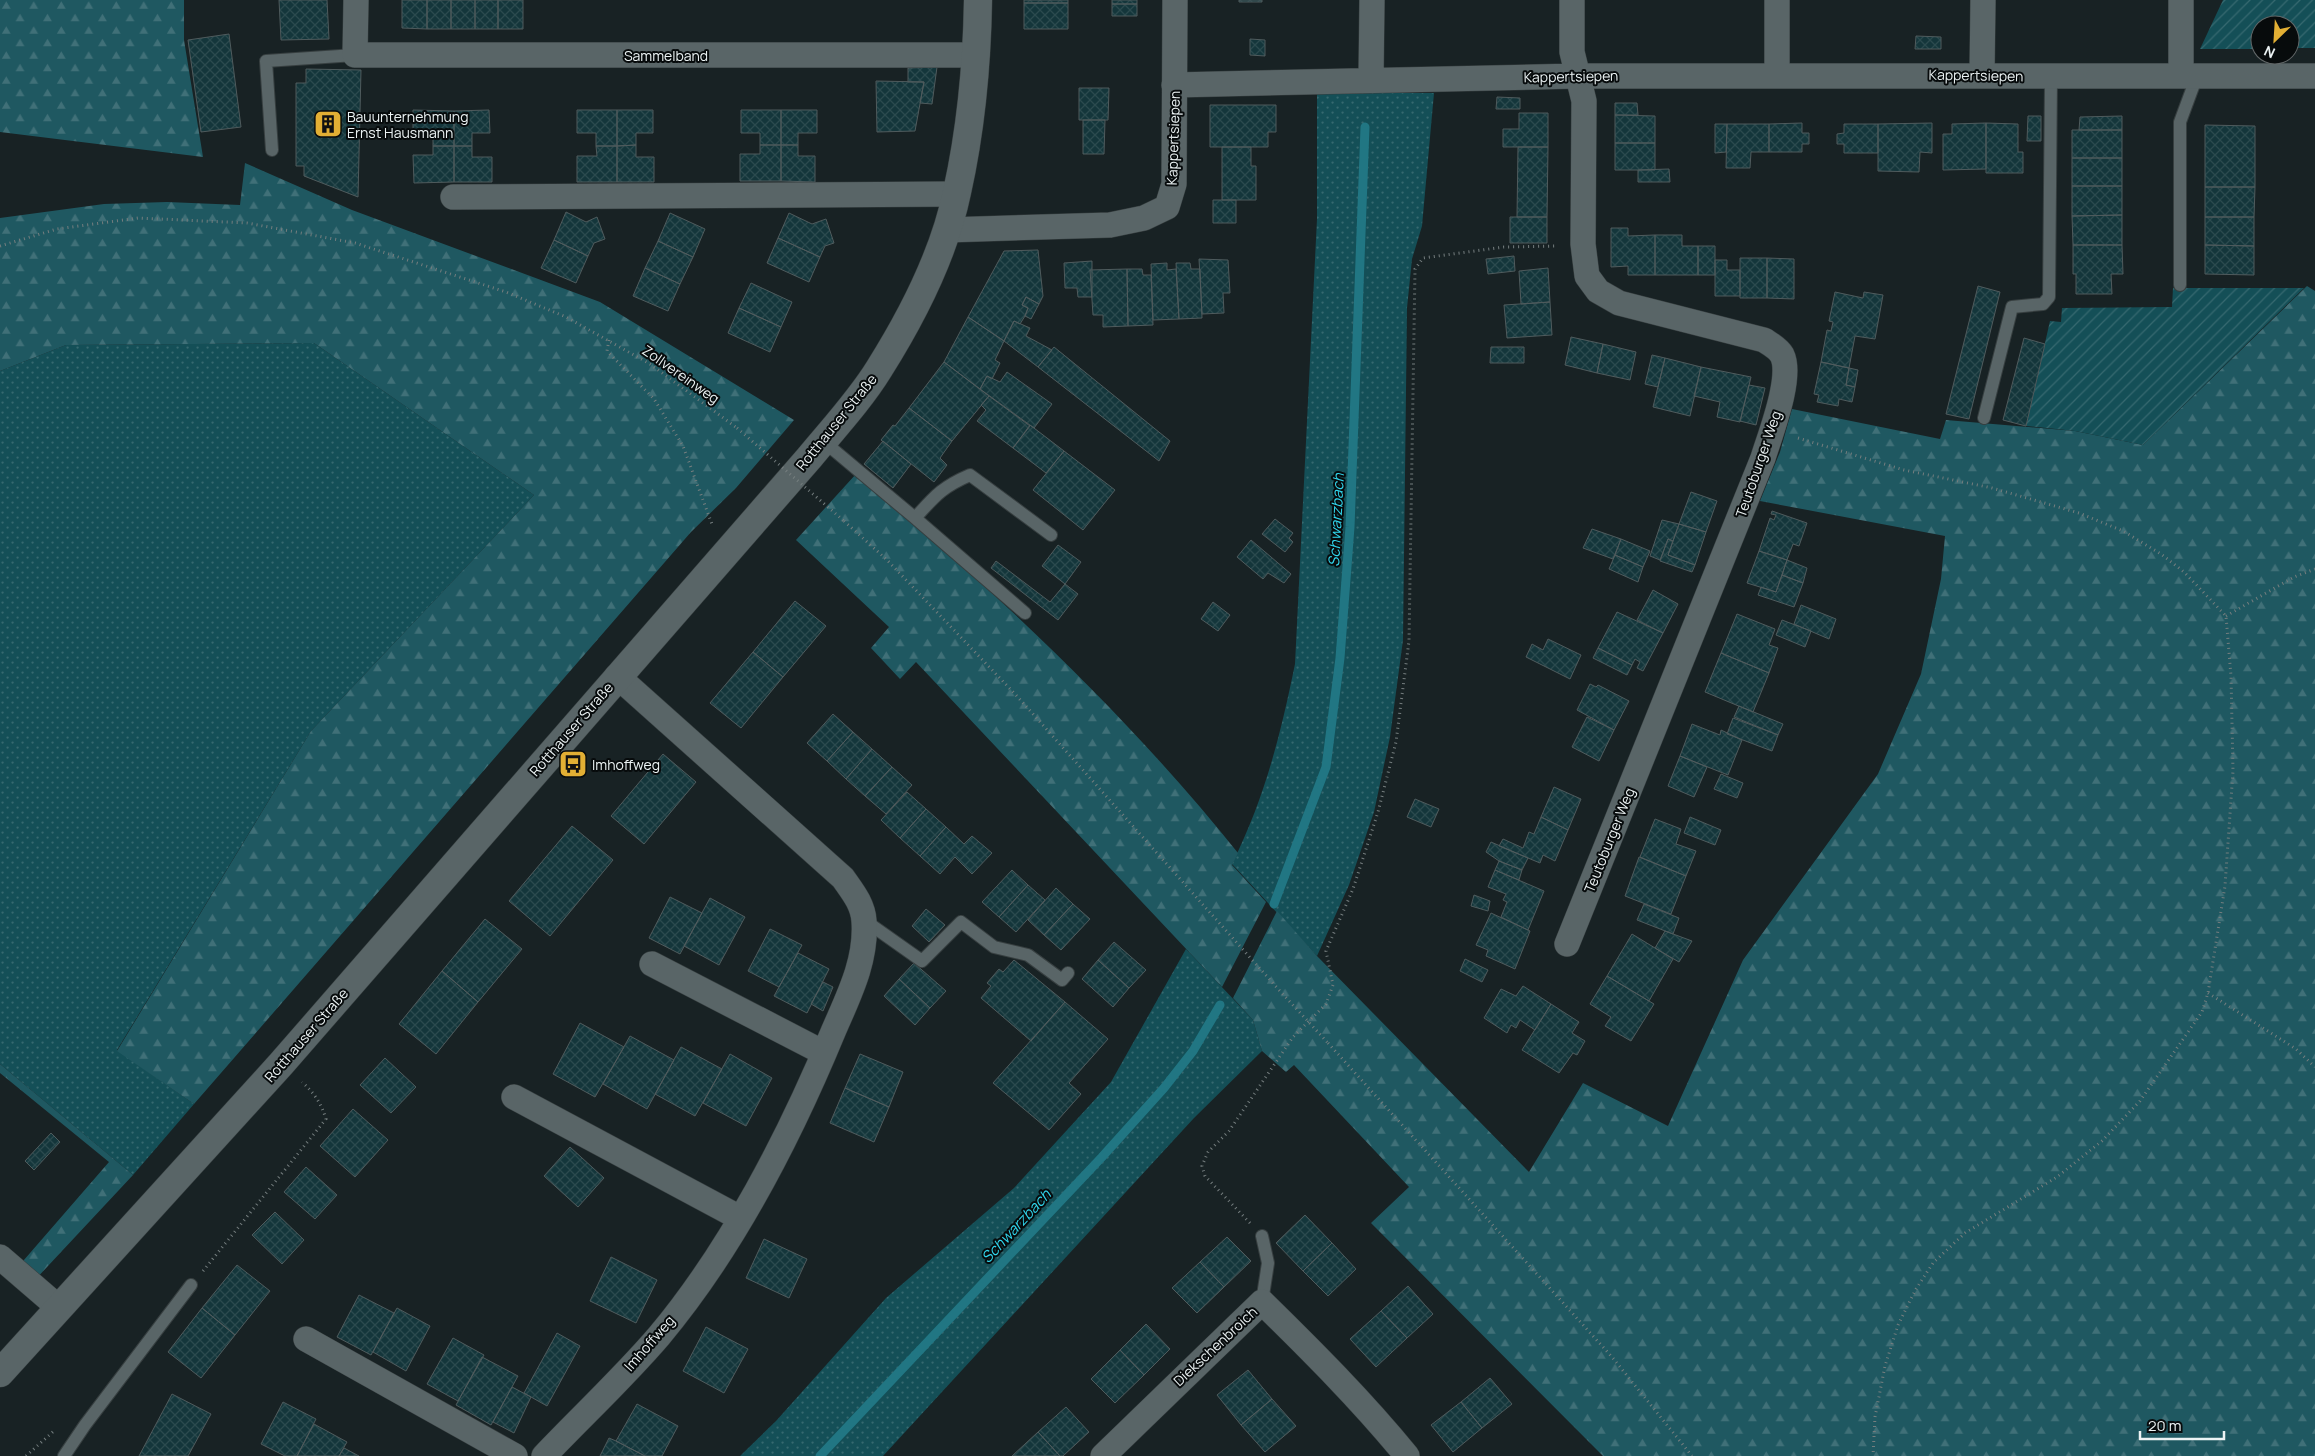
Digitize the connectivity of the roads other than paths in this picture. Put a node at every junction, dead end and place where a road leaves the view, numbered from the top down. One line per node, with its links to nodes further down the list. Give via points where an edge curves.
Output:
1 (356, 0): 9 (street)
2 (978, 0): 10 (main road, Rotthauser Straße)
3 (1175, 0): 18 (street)
4 (1372, 0): 17 (street)
5 (1572, 0): 13 (street, Teutoburger Weg, via 1572,52)
6 (1776, 0): 12 (street)
7 (1982, 0): 11 (street)
8 (2181, 0): 14 (street)
9 (355, 55): 10 (street, Sammelband); 19 (lane, via 266,61)
10 (977, 55): 20 (main road, Rotthauser Straße)
11 (1982, 74): 12 (street, Kappertsiepen); 16 (street, Kappertsiepen)
12 (1777, 75): 13 (street, Kappertsiepen)
13 (1577, 76): 17 (street, Kappertsiepen); 31 (street, Teutoburger Weg, via 1584,101 1583,244 1587,276 1598,291 1619,303 1764,340 1782,355 1784,376 1782,394 1747,498)
14 (2189, 76): 15 (street, Kappertsiepen); 16 (street, Kappertsiepen); 23 (lane, via 2180,122)
15 (2315, 76)
16 (2051, 77): 24 (lane, via 2049,297 2043,304 2012,307)
17 (1371, 79): 18 (street, Kappertsiepen)
18 (1174, 85): 22 (street, Kappertsiepen, via 1174,184 1166,207 1144,218 1110,225)
19 (272, 150)
20 (957, 194): 21 (street); 22 (main road, Rotthauser Straße)
21 (453, 197)
22 (946, 230): 25 (main road, Rotthauser Straße, via 919,300 878,371)
23 (2180, 285)
24 (1984, 418)
25 (823, 441): 26 (lane); 29 (main road, Rotthauser Straße)
26 (915, 518): 27 (lane, via 939,491 970,475); 28 (lane)
27 (1051, 535)
28 (1025, 613)
29 (617, 676): 30 (street, Imhoffweg, via 843,878 861,904); 41 (main road, Rotthauser Straße, via 281,1064)
30 (864, 920): 33 (lane, via 922,961 961,922 994,947 1028,955 1062,980); 34 (street, Imhoffweg, via 862,960)
31 (1567, 944)
32 (652, 964): 34 (street)
33 (1068, 973)
34 (824, 1053): 36 (street, Imhoffweg, via 784,1139)
35 (514, 1097): 36 (street)
36 (740, 1218): 46 (street, Imhoffweg, via 659,1336)
37 (1262, 1236): 40 (lane, via 1268,1263)
38 (0, 1257): 41 (street)
39 (191, 1285): 44 (lane)
40 (1262, 1302): 47 (street, Diekschenbroich); 48 (street, Diekschenbroich, via 1315,1354)
41 (58, 1307): 43 (main road, Rotthauser Straße)
42 (306, 1339): 45 (street)
43 (0, 1373)
44 (64, 1456)
45 (514, 1456)
46 (544, 1456)
47 (1103, 1456)
48 (1407, 1456)

